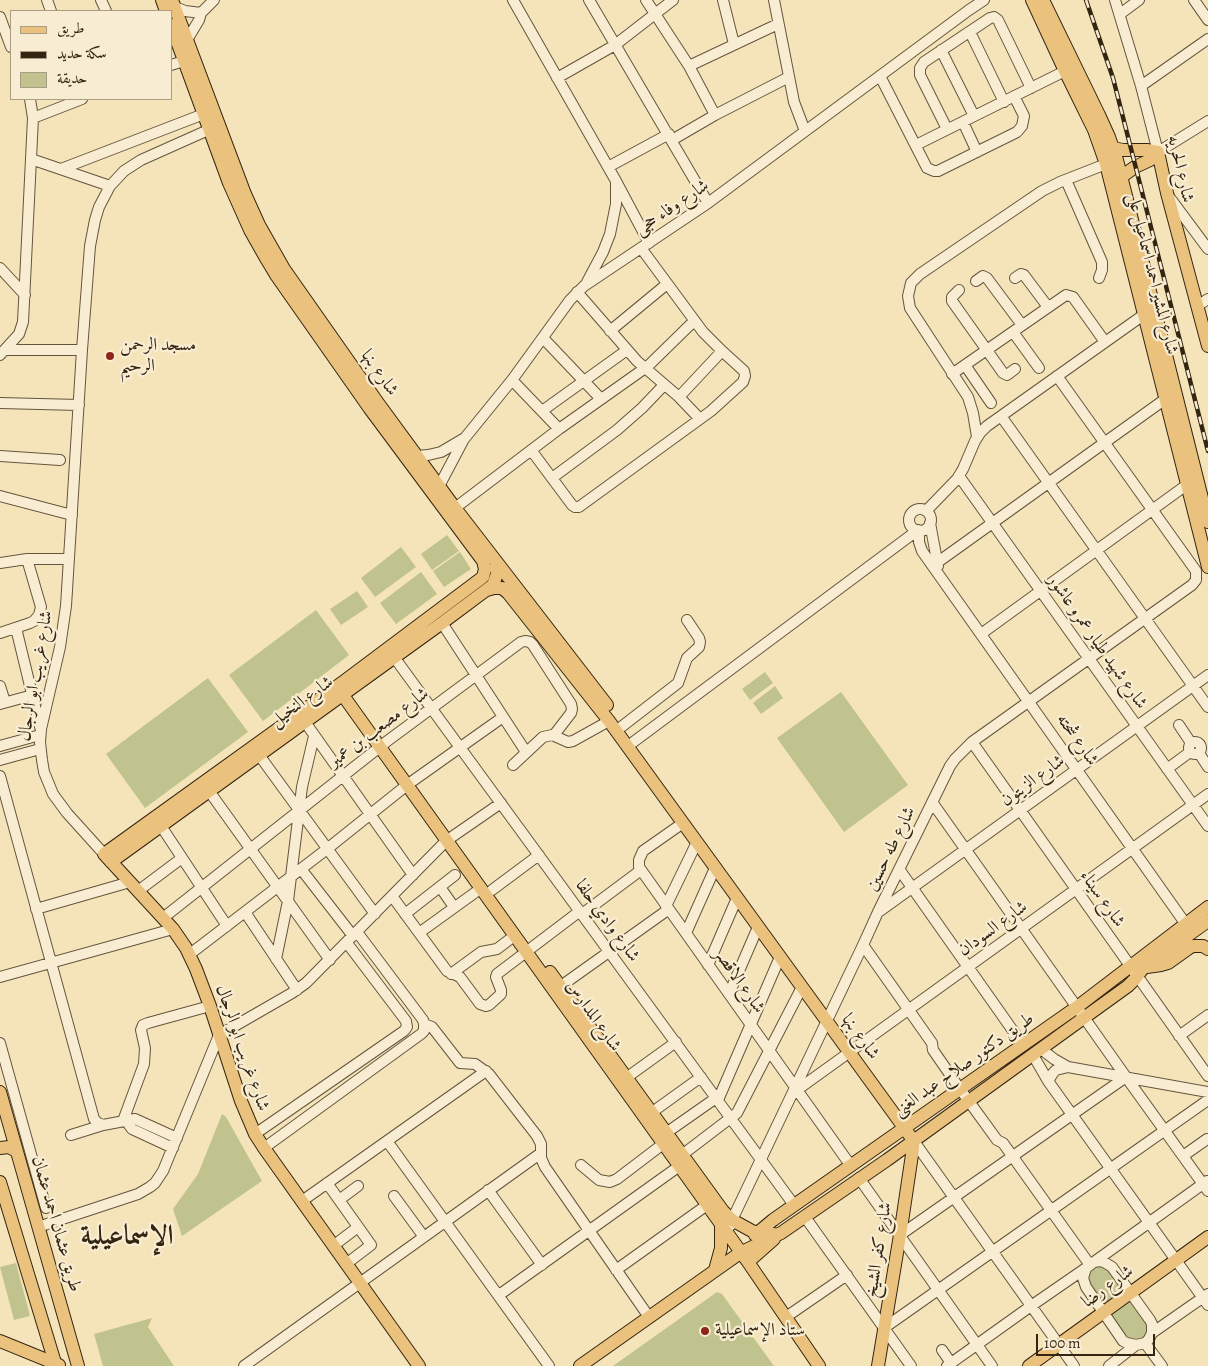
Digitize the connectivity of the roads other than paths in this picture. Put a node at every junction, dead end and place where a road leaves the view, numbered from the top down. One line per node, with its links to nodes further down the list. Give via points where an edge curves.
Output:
1 (162, 0): 15 (main road, شارع بنها)
2 (214, 0): 16 (street)
3 (513, 0): 36 (street)
4 (589, 0): 26 (street)
5 (646, 0): 17 (street)
6 (673, 0): 17 (street)
7 (723, 0): 27 (street)
8 (774, 0): 21 (street)
9 (984, 0): 34 (street, شارع وفاء حجى)
10 (1032, 0): 33 (main road, شارع المشير احمد اسماعيل على)
11 (1043, 0): 54 (main road, شارع المشير احمد اسماعيل على)
12 (1115, 0): 18 (street, شارع الحريه)
13 (1139, 0): 18 (street)
14 (1194, 0): 19 (street)
15 (171, 6): 16 (street); 25 (main road, شارع بنها)
16 (201, 12): 25 (street)
17 (656, 14): 26 (street); 32 (street)
18 (1120, 14): 37 (street, شارع الحريه)
19 (1208, 20)
20 (1, 23): 28 (street)
21 (778, 24): 27 (street); 35 (street)
22 (172, 28): 30 (main road, شارع بنها)
23 (970, 32): 29 (street); 38 (street, via 990,18 997,19); 42 (street)
24 (1208, 39): 37 (street)
25 (187, 40): 43 (main road, شارع بنها)
26 (615, 44): 36 (street); 52 (street)
27 (734, 44): 32 (street)
28 (10, 45)
29 (941, 50): 45 (street); 50 (street, via 922,63 920,72)
30 (184, 60): 31 (street); 43 (main road, شارع بنها)
31 (172, 65)
32 (689, 66): 44 (street)
33 (1065, 71): 38 (street); 58 (main road, شارع المشير احمد اسماعيل على, via 1092,125)
34 (880, 76): 51 (street, شارع وفاء حجى); 53 (street)
35 (788, 77): 44 (street); 51 (street)
36 (558, 78): 59 (street)
37 (1141, 86): 56 (street, شارع الحريه)
38 (1032, 88): 39 (street)
39 (1014, 96): 42 (street); 55 (street, via 1024,116 1022,126 1014,134)
40 (30, 100): 46 (street)
41 (79, 100): 46 (street)
42 (1004, 102): 45 (street)
43 (208, 112): 49 (main road, شارع بنها); 60 (street)
44 (716, 115): 52 (street)
45 (974, 116): 48 (street)
46 (33, 118): 57 (street)
47 (1208, 121): 56 (street)
48 (963, 122): 50 (street); 55 (street)
49 (214, 127): 64 (street, شارع غريب ابو الرجال, via 141,160); 108 (main road, شارع بنها, via 275,254)
50 (948, 129): 53 (street)
51 (805, 131): 66 (street, شارع وفاء حجى)
52 (670, 137): 59 (street); 66 (street)
53 (916, 145): 55 (street, via 928,168 934,171)
54 (1113, 148): 56 (main road); 61 (main road, شارع المشير احمد اسماعيل على)
55 (977, 152)
56 (1158, 152): 61 (main road); 65 (main road, شارع الحريه)
57 (31, 159): 60 (street); 77 (street)
58 (1106, 164): 62 (street); 80 (main road, شارع المشير احمد اسماعيل على)
59 (608, 167): 63 (street)
60 (61, 169): 64 (street)
61 (1121, 177): 80 (main road, شارع المشير احمد اسماعيل على)
62 (1066, 180): 71 (street, via 1102,262); 97 (street, via 1037,195 911,283 910,308)
63 (616, 181): 67 (street); 73 (street, via 616,204 610,234)
64 (110, 186): 88 (street, شارع غريب ابو الرجال, via 99,207 92,233)
65 (1167, 192): 68 (street); 78 (main road, شارع الحريه)
66 (708, 203): 67 (street, شارع وفاء حجى)
67 (645, 246): 73 (street, شارع وفاء حجى); 74 (street)
68 (1208, 249)
69 (0, 268): 77 (street)
70 (1015, 278): 79 (street, via 1024,275)
71 (1099, 278)
72 (976, 281): 82 (street, via 983,276 987,278)
73 (587, 283): 76 (street, شارع وفاء حجى)
74 (667, 284): 81 (street); 83 (street)
75 (959, 290): 90 (street, via 952,301)
76 (577, 292): 83 (street); 85 (street, شارع وفاء حجى)
77 (26, 295): 92 (street, via 22,326 16,338)
78 (1203, 303): 87 (main road, شارع الحريه)
79 (1048, 307): 82 (street); 86 (street, via 1071,295)
80 (1149, 311): 86 (street); 102 (main road, شارع المشير احمد اسماعيل على)
81 (694, 321): 91 (street); 94 (street)
82 (1022, 325): 84 (street)
83 (610, 331): 89 (street)
84 (1013, 332): 90 (street); 95 (street)
85 (543, 338): 99 (street, شارع وفاء حجى); 100 (street)
86 (1105, 342): 98 (street)
87 (1208, 346)
88 (82, 350): 92 (street); 107 (street, شارع غريب ابو الرجال)
89 (627, 350): 94 (street); 100 (street)
90 (987, 350): 93 (street); 96 (street, via 1004,374)
91 (722, 351): 103 (street); 111 (street, via 742,369 744,382)
92 (1, 353)
93 (965, 365): 97 (street); 106 (street)
94 (644, 368): 101 (street); 104 (street)
95 (1038, 368)
96 (1015, 369)
97 (952, 374): 113 (street, via 968,397)
98 (1057, 376): 110 (street); 115 (street)
99 (512, 380): 109 (street); 114 (street, شارع وفاء حجى)
100 (584, 380): 104 (street); 109 (street)
101 (664, 385): 103 (street); 121 (street, via 617,430)
102 (1171, 395): 115 (street); 122 (main road, شارع المشير احمد اسماعيل على)
103 (679, 397): 111 (street)
104 (601, 399): 112 (street)
105 (0, 402): 107 (street)
106 (991, 403)
107 (79, 405): 129 (street, شارع غريب ابو الرجال)
108 (374, 406): 118 (main road, شارع بنها); 124 (main road, شارع بنها)
109 (542, 410): 112 (street)
110 (1001, 416): 113 (street); 123 (street)
111 (700, 419): 121 (street, via 579,507 572,505)
112 (559, 429): 116 (street)
113 (977, 437): 120 (street)
114 (464, 438): 118 (street, via 441,452); 124 (street, شارع وفاء حجى)
115 (1104, 442): 123 (street); 127 (street)
116 (531, 450): 121 (street); 126 (street)
117 (0, 456): 119 (street)
118 (417, 456): 124 (main road, شارع بنها)
119 (60, 460)
120 (959, 476): 128 (street); 130 (street, شارع شهيد طيار عمرو عاشور)
121 (552, 478)
122 (1192, 481): 127 (street); 131 (main road, شارع المشير احمد اسماعيل على); 140 (main road, شارع المشير احمد اسماعيل على)
123 (1048, 482): 130 (street); 134 (street)
124 (437, 491): 126 (main road, شارع بنها); 142 (main road, شارع بنها, via 483,561)
125 (0, 496): 129 (street)
126 (455, 508): 137 (main road, شارع بنها)
127 (1153, 510): 134 (street); 145 (street, شارع طه حسين, via 1197,574 1195,583)
128 (926, 511): 132 (street); 133 (street, via 919,509 911,515 910,524)
129 (72, 515): 136 (street, شارع غريب ابو الرجال)
130 (992, 522): 138 (street); 144 (street, شارع شهيد طيار عمرو عاشور)
131 (1208, 522)
132 (930, 523): 133 (street, via 926,529); 138 (street, شارع شحته)
133 (919, 530): 141 (street, شارع شحته, via 921,548); 174 (street)
134 (1097, 550): 144 (street); 145 (street)
135 (27, 559): 136 (street); 139 (street); 148 (street, via 41,611 34,621)
136 (69, 559): 168 (street, شارع غريب ابو الرجال, via 61,640)
137 (496, 561): 142 (main road, شارع النخيل, via 498,569 493,585); 143 (main road, شارع بنها)
138 (938, 562): 141 (street, شارع شحته)
139 (0, 563)
140 (1208, 568)
141 (940, 576): 150 (street, شارع شحته)
142 (485, 583): 143 (main road, via 494,588); 147 (main road, شارع النخيل); 157 (main road, شارع النخيل)
143 (505, 583): 167 (main road, شارع بنها, via 613,712)
144 (1041, 590): 150 (street); 152 (street, شارع شهيد طيار عمرو عاشور)
145 (1145, 618): 152 (street, شارع طه حسين); 156 (street)
146 (687, 620): 167 (street, via 700,642 687,658 678,683)
147 (442, 624): 151 (main road, شارع النخيل); 154 (street)
148 (16, 628): 149 (street); 158 (street)
149 (0, 633)
150 (981, 634): 159 (street, شارع شحته)
151 (394, 657): 157 (main road, شارع النخيل); 162 (street, شارع وادي حلفا)
152 (1089, 658): 159 (street, شارع طه حسين); 166 (street, شارع شهيد طيار عمرو عاشور)
153 (1208, 675): 156 (street, شارع الزيتون)
154 (476, 676): 162 (street, شارع مصعب بن عمير); 163 (street); 169 (street, شارع مصعب بن عمير, via 521,642 530,642 571,704 569,717)
155 (0, 686): 160 (street)
156 (1193, 686): 161 (street); 166 (street, شارع الزيتون)
157 (343, 689): 164 (main road, شارع النخيل); 172 (main road, شارع المدارس); 206 (main road, شارع النخيل)
158 (33, 695): 160 (street); 168 (street)
159 (1028, 701): 171 (street, شارع طه حسين); 184 (street, شارع شحته)
160 (2, 703)
161 (1208, 707)
162 (432, 709): 172 (street, شارع مصعب بن عمير); 176 (street, شارع وادي حلفا)
163 (503, 717): 176 (street); 178 (street)
164 (305, 722): 170 (street); 179 (main road, شارع النخيل)
165 (1179, 725): 175 (street)
166 (1136, 726): 183 (street, شارع شهيد طيار عمرو عاشور); 184 (street, شارع الزيتون)
167 (614, 727): 169 (street, via 568,742); 174 (main road, شارع بنها)
168 (40, 732): 173 (street); 177 (street, شارع غريب ابو الرجال)
169 (554, 735): 178 (street, via 543,737)
170 (314, 736): 185 (street); 194 (street)
171 (972, 742): 190 (street, شارع طه حسين, via 950,766); 193 (street, شارع سيناء)
172 (383, 745): 185 (street, شارع مصعب بن عمير); 187 (main road, شارع المدارس)
173 (0, 746)
174 (628, 746): 196 (main road, شارع بنها)
175 (1198, 746): 182 (street); 183 (street)
176 (460, 748): 187 (street); 191 (street, شارع وادي حلفا)
177 (40, 749): 180 (street); 206 (street, شارع غريب ابو الرجال, via 44,772 60,804)
178 (526, 752): 181 (street)
179 (259, 755): 188 (main road, شارع النخيل); 194 (street)
180 (0, 760)
181 (513, 765)
182 (1208, 767)
183 (1167, 769): 192 (street, شارع شهيد طيار عمرو عاشور)
184 (1076, 770): 193 (street, شارع الزيتون); 201 (street, شارع شحته)
185 (343, 775): 194 (street, شارع مصعب بن عمير); 195 (street)
186 (0, 776): 228 (street)
187 (410, 783): 195 (street); 199 (main road, شارع المدارس)
188 (208, 791): 197 (main road, شارع النخيل); 202 (street)
189 (1208, 794): 192 (street, شارع السودان)
190 (932, 802): 204 (street); 210 (street, شارع طه حسين)
191 (501, 803): 199 (street); 205 (street, شارع وادي حلفا)
192 (1192, 805): 198 (street, شارع شهيد طيار عمرو عاشور); 201 (street, شارع السودان)
193 (1020, 810): 204 (street, شارع الزيتون); 221 (street, شارع سيناء)
194 (299, 811): 202 (street, شارع مصعب بن عمير); 203 (street); 214 (street)
195 (370, 814): 203 (street); 212 (street)
196 (683, 823): 200 (main road, شارع بنها); 211 (street, via 641,854)
197 (161, 826): 206 (main road, شارع النخيل); 207 (street)
198 (1208, 826)
199 (450, 839): 212 (street); 220 (main road, شارع المدارس)
200 (696, 842): 208 (main road, شارع بنها); 227 (street)
201 (1132, 848): 221 (street, شارع السودان); 236 (street, شارع شحته)
202 (250, 849): 216 (street); 218 (street, شارع مصعب بن عمير)
203 (327, 849): 209 (street); 232 (street)
204 (965, 850): 219 (street, شارع الزيتون); 239 (street)
205 (538, 855): 220 (street); 230 (street, شارع وادي حلفا)
206 (108, 858): 215 (main road, شارع غريب ابو الرجال)
207 (182, 858): 215 (street); 218 (street)
208 (715, 868): 223 (main road, شارع بنها); 242 (street)
209 (301, 869): 214 (street); 244 (street)
210 (899, 869): 219 (street); 231 (street, شارع طه حسين)
211 (641, 870): 227 (street, شارع الاقصر); 230 (street)
212 (414, 875): 222 (street)
213 (455, 875): 217 (street)
214 (290, 877): 216 (street); 224 (street)
215 (134, 886): 228 (street); 234 (main road, شارع غريب ابو الرجال)
216 (278, 887): 224 (street); 229 (street)
217 (440, 887): 225 (street); 233 (street)
218 (202, 888): 234 (street, شارع مصعب بن عمير); 237 (street)
219 (912, 888): 231 (street, شارع الزيتون); 255 (street)
220 (486, 889): 225 (street); 243 (main road, شارع المدارس); 247 (main road, شارع المدارس)
221 (1075, 889): 239 (street, شارع السودان); 256 (street, شارع سيناء)
222 (392, 896): 232 (street); 233 (street)
223 (737, 898): 238 (main road, شارع بنها); 254 (street)
224 (288, 901): 251 (street); 252 (street)
225 (454, 907): 241 (street)
226 (1208, 907): 236 (main road, طريق دكتور صلاح عبد الغنى)
227 (667, 908): 242 (street, شارع الاقصر); 248 (street)
228 (36, 909): 253 (street)
229 (245, 912): 237 (street); 251 (street)
230 (581, 912): 247 (street); 248 (street, شارع وادي حلفا)
231 (878, 912): 245 (street, شارع طه حسين)
232 (375, 914): 244 (street)
233 (405, 914): 241 (street)
234 (163, 918): 240 (main road, شارع غريب ابو الرجال)
235 (1208, 921): 256 (main road, طريق دكتور صلاح عبد الغنى)
236 (1185, 923): 256 (main road, طريق دكتور صلاح عبد الغنى)
237 (227, 926): 249 (street)
238 (758, 927): 250 (main road, شارع بنها); 262 (street)
239 (1021, 928): 255 (street, شارع السودان); 265 (street)
240 (173, 929): 249 (main road, شارع غريب ابو الرجال); 253 (street)
241 (419, 933): 257 (street)
242 (686, 933): 254 (street, شارع الاقصر)
243 (514, 936): 247 (main road, شارع المدارس); 257 (street, via 495,950 481,952)
244 (352, 937): 252 (street); 268 (street); 300 (street, via 407,1027)
245 (863, 945): 264 (street); 267 (street, شارع طه حسين)
246 (1208, 948): 256 (main road, via 1193,946 1172,961)
247 (528, 949): 257 (street, via 497,974 501,994 487,1006 480,1004 460,977); 259 (main road, شارع المدارس); 303 (main road, شارع المدارس)
248 (609, 951): 259 (street); 273 (street, شارع وادي حلفا)
249 (190, 954): 263 (main road, شارع غريب ابو الرجال)
250 (780, 958): 260 (main road, شارع بنها); 269 (street)
251 (276, 959): 261 (street)
252 (330, 960): 261 (street)
253 (51, 962): 258 (street); 297 (street, via 94,1116)
254 (708, 965): 262 (street, شارع الاقصر)
255 (968, 967): 264 (street, شارع السودان); 274 (street)
256 (1137, 970): 265 (main road, طريق دكتور صلاح عبد الغنى); 271 (street, شارع سيناء)
257 (450, 974)
258 (0, 977)
259 (560, 986): 283 (main road, شارع المدارس)
260 (802, 987): 267 (main road, شارع بنها); 275 (street)
261 (297, 990): 270 (street)
262 (729, 994): 269 (street, شارع الاقصر)
263 (210, 1006): 270 (main road, شارع غريب ابو الرجال); 296 (street, via 143,1025 144,1064)
264 (908, 1010): 277 (street, شارع السودان); 285 (street, via 932,1043 938,1046)
265 (1080, 1012): 274 (main road, طريق دكتور صلاح عبد الغنى); 276 (main road, طريق دكتور صلاح عبد الغنى); 282 (street)
266 (1208, 1015): 271 (street)
267 (827, 1022): 277 (main road, شارع بنها); 286 (street, شارع طه حسين)
268 (424, 1024): 279 (street, via 432,1027 460,1063 475,1064); 309 (street, via 421,1034)
269 (751, 1026): 275 (street, شارع الاقصر); 289 (street)
270 (219, 1035): 300 (main road, شارع غريب ابو الرجال); 302 (street)
271 (1179, 1036): 280 (street, شارع سيناء)
272 (0, 1042): 333 (street)
273 (676, 1042): 281 (street, شارع وادي حلفا); 283 (street)
274 (1023, 1045): 285 (main road, طريق دكتور صلاح عبد الغنى)
275 (769, 1051): 286 (street, شارع الاقصر); 295 (street)
276 (1037, 1052): 278 (street); 284 (street); 290 (main road, طريق دكتور صلاح عبد الغنى)
277 (849, 1053): 286 (street, شارع السودان); 298 (main road, شارع بنها)
278 (1068, 1067): 282 (street); 284 (street, via 1056,1070)
279 (486, 1071): 306 (street); 311 (street, via 537,1136)
280 (1207, 1075): 287 (street)
281 (701, 1077): 289 (street, شارع وادي حلفا); 293 (street)
282 (1126, 1077): 287 (street); 294 (street); 299 (street)
283 (626, 1078): 293 (main road, شارع المدارس)
284 (1048, 1081): 294 (street)
285 (963, 1087): 290 (street); 298 (main road, طريق دكتور صلاح عبد الغنى)
286 (796, 1089): 314 (street, شارع طه حسين); 318 (street, شارع الاقصر)
287 (1204, 1091)
288 (0, 1092): 292 (main road, طريق عثمان احمد عثمان)
289 (717, 1099): 295 (street, شارع وادي حلفا); 303 (street)
290 (972, 1099): 305 (main road, طريق دكتور صلاح عبد الغنى); 312 (street, via 1002,1136)
291 (1208, 1100): 299 (street)
292 (2, 1112): 310 (main road, طريق عثمان احمد عثمان)
293 (651, 1113): 303 (main road, شارع المدارس)
294 (1072, 1114): 312 (street); 320 (street)
295 (731, 1119): 314 (street, شارع وادي حلفا); 316 (street)
296 (125, 1121): 297 (street); 302 (street, via 137,1119); 308 (street, via 132,1129)
297 (103, 1125): 301 (street)
298 (904, 1128): 305 (main road, شارع بنها); 318 (main road, طريق دكتور صلاح عبد الغنى)
299 (1165, 1130): 313 (street); 320 (street)
300 (255, 1134): 309 (main road, شارع غريب ابو الرجال)
301 (71, 1136)
302 (177, 1138): 308 (street)
303 (664, 1139): 316 (main road, شارع المدارس); 317 (street, via 610,1182 600,1180)
304 (1207, 1139): 313 (street)
305 (913, 1140): 315 (main road, طريق دكتور صلاح عبد الغنى); 319 (main road, شارع كفر الشيخ); 328 (street, شارع بنها)
306 (387, 1141): 323 (street); 336 (street)
307 (0, 1148): 310 (main road, via 9,1147)
308 (173, 1148): 339 (street, via 160,1177 144,1191)
309 (264, 1148): 330 (main road, شارع غريب ابو الرجال)
310 (16, 1151): 339 (main road, طريق عثمان احمد عثمان)
311 (540, 1152): 326 (street); 341 (street, via 545,1168)
312 (1012, 1156): 328 (street); 334 (street)
313 (1183, 1156): 324 (street)
314 (761, 1160): 332 (street, شارع وادي حلفا); 337 (street, شارع طه حسين)
315 (887, 1160): 319 (main road, via 898,1158); 321 (main road, طريق دكتور صلاح عبد الغنى)
316 (682, 1161): 331 (main road, شارع المدارس); 337 (main road, شارع المدارس, via 723,1212); 341 (street)
317 (581, 1165)
318 (851, 1166): 332 (main road, طريق دكتور صلاح عبد الغنى)
319 (910, 1167): 344 (main road, شارع كفر الشيخ)
320 (1111, 1169): 334 (street); 338 (street)
321 (859, 1178): 335 (main road, طريق دكتور صلاح عبد الغنى); 344 (street)
322 (0, 1182): 373 (main road)
323 (327, 1183): 329 (street); 330 (street)
324 (1206, 1185): 338 (street)
325 (358, 1186): 329 (street)
326 (488, 1190): 336 (street); 352 (street)
327 (394, 1196): 345 (street)
328 (954, 1197): 344 (street); 348 (street, شارع بنها)
329 (339, 1200): 340 (street)
330 (302, 1201): 347 (main road, شارع غريب ابو الرجال)
331 (707, 1205): 337 (main road, شارع المدارس); 354 (street)
332 (794, 1205): 342 (main road, طريق دكتور صلاح عبد الغنى)
333 (46, 1208)
334 (1051, 1211): 348 (street); 353 (street)
335 (805, 1217): 343 (main road, طريق دكتور صلاح عبد الغنى); 356 (street)
336 (445, 1221): 345 (street); 360 (street)
337 (726, 1222): 342 (main road, شارع المدارس); 349 (main road, شارع المدارس, via 731,1239); 355 (main road)
338 (1149, 1223): 350 (street); 353 (street)
339 (38, 1227): 376 (main road, طريق عثمان احمد عثمان)
340 (358, 1227): 347 (street); 351 (street, via 371,1246)
341 (589, 1231): 352 (street); 354 (street)
342 (757, 1232): 343 (main road, شارع المدارس); 349 (main road, طريق دكتور صلاح عبد الغنى)
343 (781, 1233): 349 (main road, طريق دكتور صلاح عبد الغنى)
344 (900, 1235): 358 (street); 366 (main road, شارع كفر الشيخ)
345 (424, 1237): 357 (street)
346 (1208, 1237): 350 (main road, شارع رضا)
347 (333, 1246): 351 (main road, شارع غريب ابو الرجال)
348 (993, 1252): 358 (street); 362 (street, شارع بنها)
349 (744, 1257): 355 (main road, طريق دكتور صلاح عبد الغنى); 365 (main road, شارع المدارس)
350 (1176, 1260): 359 (main road, شارع رضا); 361 (street)
351 (346, 1264): 357 (main road, شارع غريب ابو الرجال)
352 (542, 1265): 360 (street)
353 (1090, 1265): 359 (street, via 1109,1264); 362 (street); 363 (street, via 1083,1278 1084,1283)
354 (616, 1270): 364 (street)
355 (715, 1270): 364 (main road, طريق دكتور صلاح عبد الغنى)
356 (847, 1275): 365 (street); 366 (street)
357 (360, 1283): 374 (street); 377 (main road, شارع غريب ابو الرجال)
358 (939, 1291): 366 (street); 371 (street)
359 (1131, 1293): 363 (main road, شارع رضا); 367 (street, via 1150,1320)
360 (498, 1296): 378 (street)
361 (1206, 1299): 367 (street)
362 (1031, 1306): 369 (street, شارع بنها); 371 (street)
363 (1103, 1312): 369 (main road, شارع رضا); 370 (street, via 1123,1340)
364 (649, 1317): 379 (main road, طريق دكتور صلاح عبد الغنى)
365 (786, 1317): 380 (main road, شارع المدارس)
366 (884, 1328): 381 (main road, شارع كفر الشيخ); 382 (street)
367 (1152, 1333): 370 (street)
368 (0, 1341): 373 (main road)
369 (1059, 1344): 384 (main road, شارع رضا); 385 (street, شارع بنها)
370 (1140, 1344): 386 (street); 387 (street)
371 (977, 1345): 375 (street); 383 (street)
372 (942, 1350): 375 (street)
373 (57, 1365)
374 (246, 1365)
375 (949, 1365)
376 (78, 1366)
377 (419, 1366)
378 (549, 1366)
379 (580, 1366)
380 (819, 1366)
381 (878, 1366)
382 (911, 1366)
383 (992, 1366)
384 (1029, 1366)
385 (1074, 1366)
386 (1109, 1366)
387 (1162, 1366)

